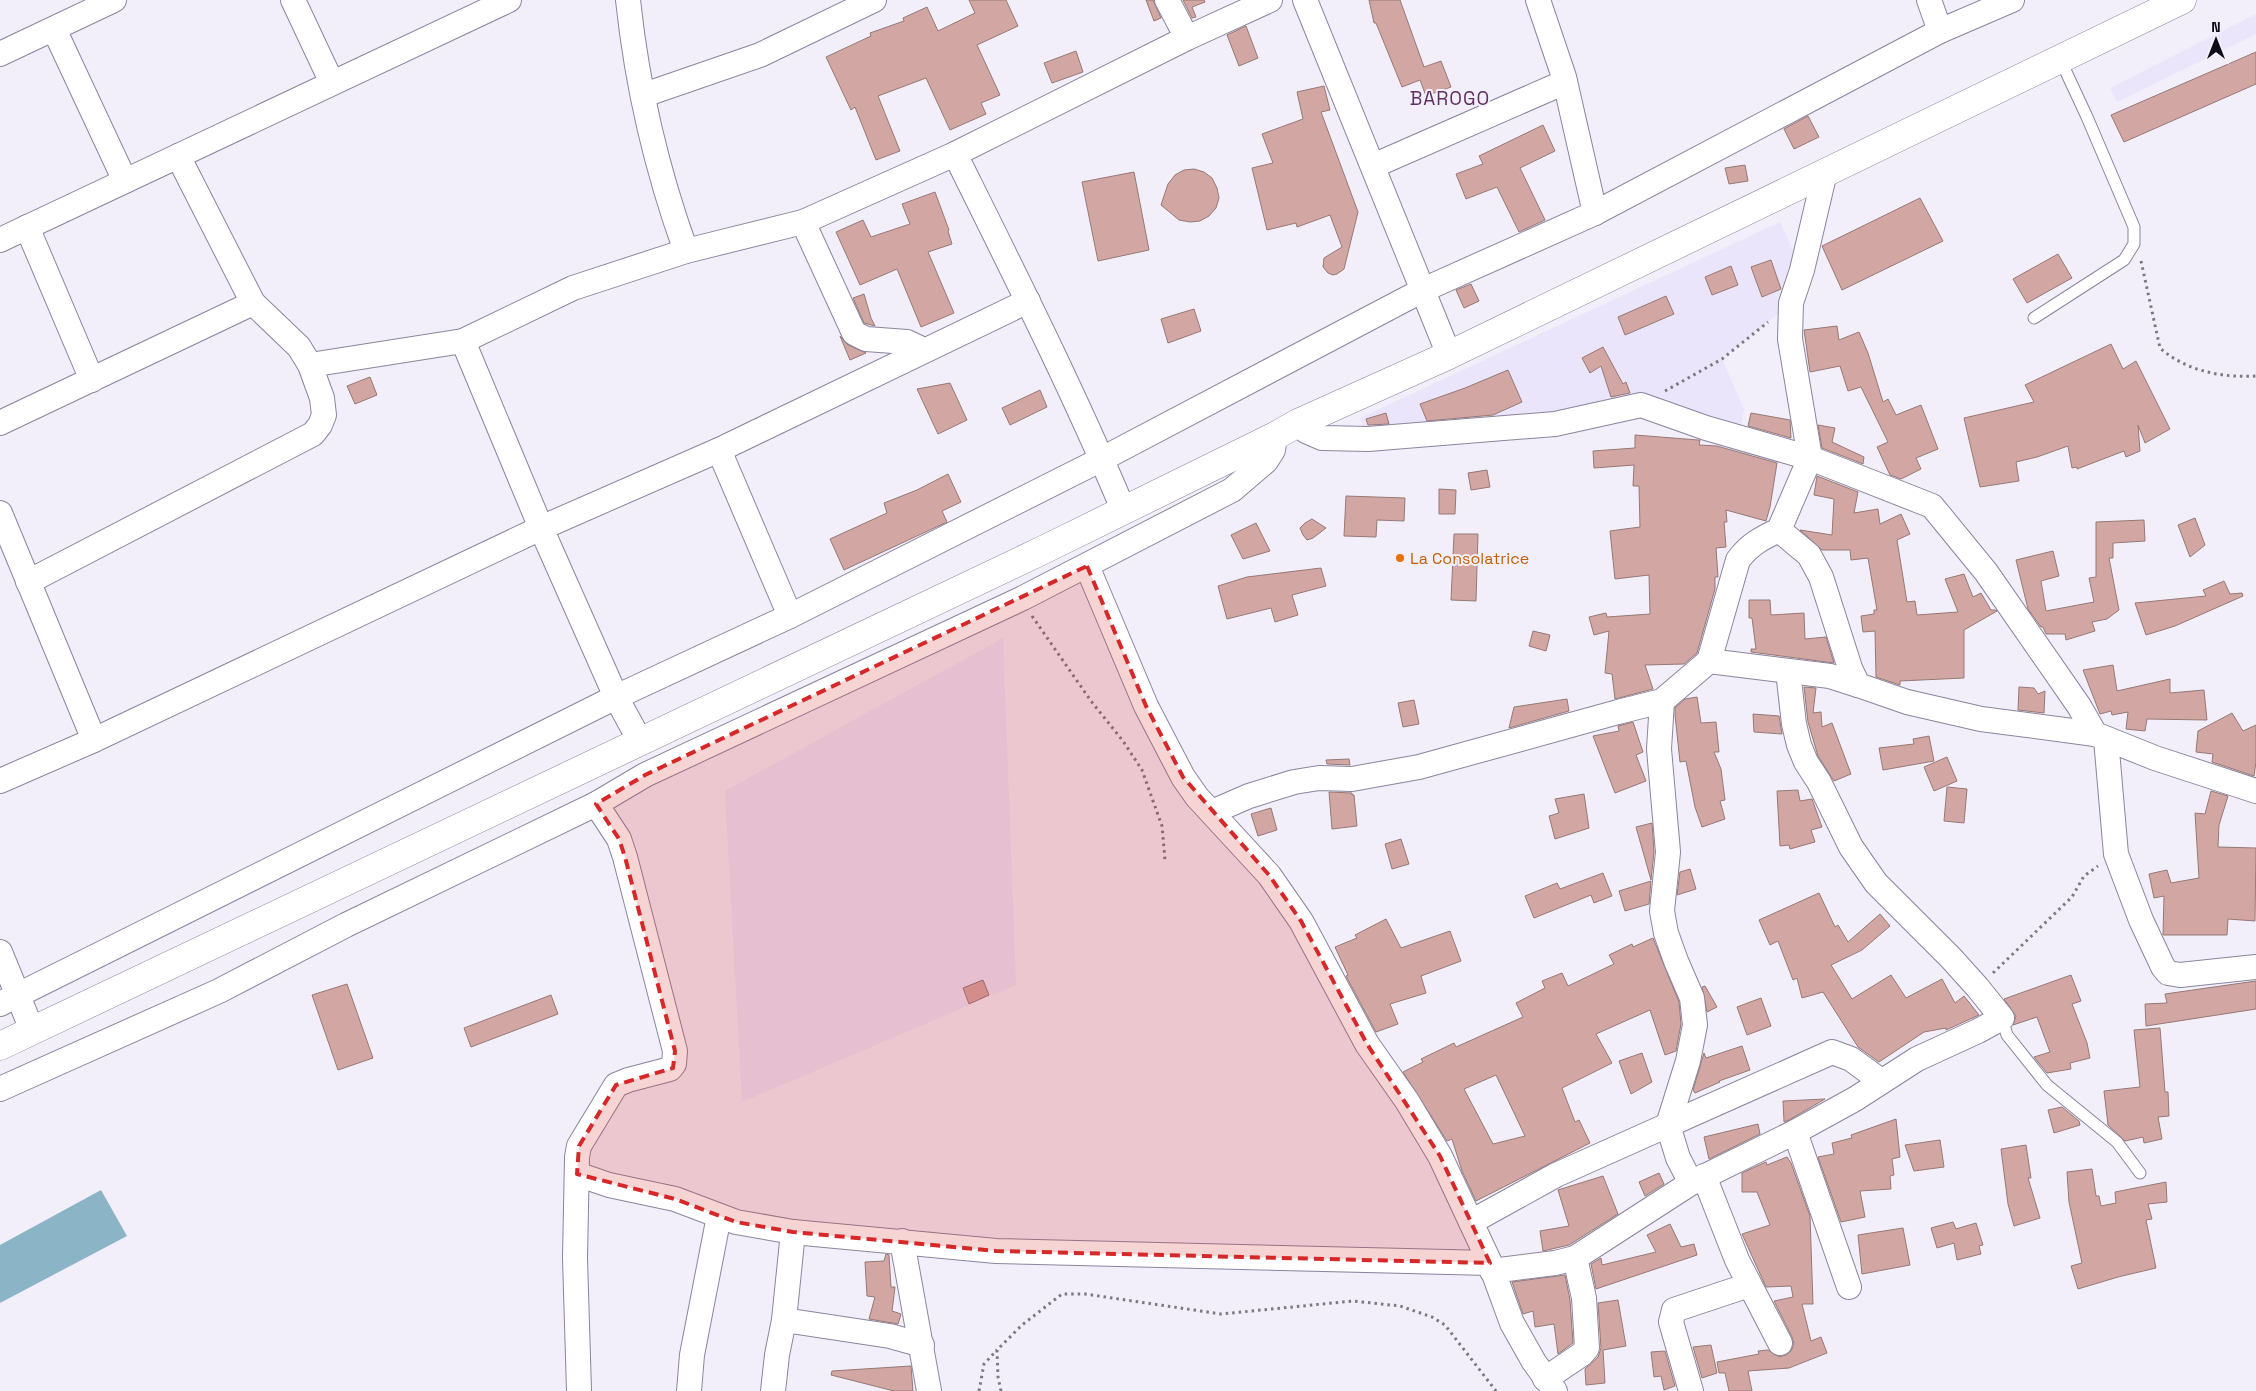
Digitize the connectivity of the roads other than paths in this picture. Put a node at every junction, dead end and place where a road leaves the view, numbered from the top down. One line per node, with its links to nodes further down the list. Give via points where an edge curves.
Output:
1 (114, 0): 13 (street)
2 (293, 0): 19 (street)
3 (509, 0): 19 (street)
4 (628, 0): 20 (street)
5 (874, 0): 20 (street, via 760,55)
6 (1167, 0): 15 (street)
7 (1270, 0): 15 (street)
8 (1305, 0): 23 (street)
9 (1538, 0): 18 (street)
10 (1929, 0): 14 (street)
11 (2012, 0): 14 (street)
12 (2182, 0): 17 (highway)
13 (54, 29): 16 (street); 25 (street)
14 (1940, 31): 26 (street)
15 (1186, 38): 21 (street)
16 (0, 54)
17 (2060, 59): 24 (highway); 34 (lane, via 2134,227 2134,244 2124,260)
18 (1564, 82): 23 (street); 26 (street)
19 (332, 83): 22 (street)
20 (644, 95): 30 (street, via 661,175)
21 (955, 154): 27 (street); 32 (street)
22 (178, 156): 25 (street); 33 (street)
23 (1373, 166): 31 (street)
24 (1825, 172): 37 (highway); 43 (street, via 1792,304 1790,339)
25 (125, 181): 28 (street)
26 (1595, 214): 31 (street)
27 (803, 222): 30 (street); 36 (street, via 854,332 866,339 907,342)
28 (27, 227): 29 (street); 39 (street)
29 (0, 240)
30 (686, 251): 35 (street, via 573,288)
31 (1423, 290): 37 (street); 44 (street)
32 (1028, 301): 36 (street); 44 (street)
33 (254, 303): 38 (street, via 294,342); 39 (street)
34 (2034, 318)
35 (463, 341): 38 (street); 47 (street)
36 (924, 350): 42 (street)
37 (1449, 355): 41 (highway)
38 (310, 365): 50 (street, via 322,398 324,415 313,434)
39 (92, 380): 40 (street)
40 (0, 423)
41 (1286, 429): 43 (street, via 1306,431 1322,438 1368,439 1555,424 1641,405 1714,431); 45 (highway); 49 (street, via 1266,461 1232,490)
42 (719, 450): 47 (street); 51 (street)
43 (1810, 458): 48 (street); 57 (street, via 1932,506 1986,572)
44 (1102, 459): 45 (street); 51 (street)
45 (1123, 509): 59 (highway)
46 (0, 513): 50 (street)
47 (541, 528): 55 (street); 58 (street)
48 (1779, 530): 52 (street, via 1757,540 1738,560); 54 (street, via 1808,556 1822,577)
49 (1087, 566): 62 (street, via 645,775); 63 (street, via 1146,706 1184,777)
50 (28, 582): 58 (street)
51 (790, 616): 55 (street)
52 (1709, 661): 53 (street); 56 (street)
53 (1788, 671): 54 (street, via 1830,676); 67 (street, via 1799,745 1851,847 1876,883 1978,988)
54 (1858, 685): 57 (street, via 1907,702 1981,718)
55 (616, 697): 59 (street); 66 (street)
56 (1662, 701): 63 (street, via 1419,767 1352,780 1318,778 1294,782); 72 (street, via 1659,749 1668,852 1662,911 1666,934 1692,998 1695,1025 1688,1061)
57 (2100, 736): 61 (street); 65 (street, via 2116,854 2163,967 2168,973 2180,975)
58 (94, 740): 60 (street)
59 (640, 741): 68 (highway)
60 (0, 781)
61 (2256, 791)
62 (596, 804): 71 (street, via 363,916 219,991); 75 (street, via 619,839 625,857 675,1061 670,1069 616,1086 580,1146)
63 (1212, 812): 78 (street, via 1268,875 1301,921 1367,1044 1440,1156)
64 (0, 952): 66 (street)
65 (2256, 968)
66 (9, 999): 68 (street)
67 (2002, 1018): 70 (street, via 1917,1059); 74 (lane, via 2006,1035 2047,1085 2117,1142)
68 (32, 1030): 69 (highway)
69 (0, 1046)
70 (1881, 1081): 72 (street, via 1851,1059 1832,1052); 73 (street)
71 (0, 1089)
72 (1668, 1125): 76 (street, via 1678,1158); 78 (street, via 1556,1176)
73 (1794, 1132): 76 (street); 84 (street)
74 (2140, 1173)
75 (577, 1174): 77 (street, via 609,1185 675,1199); 89 (street, via 575,1258)
76 (1698, 1179): 81 (street); 83 (street)
77 (719, 1216): 79 (street); 90 (street, via 695,1338)
78 (1471, 1222): 82 (street)
79 (793, 1232): 80 (street); 85 (street)
80 (902, 1241): 82 (street, via 996,1251); 87 (street)
81 (1575, 1258): 82 (street, via 1555,1263); 88 (street, via 1584,1298 1587,1348)
82 (1491, 1267): 88 (street, via 1512,1323)
83 (1749, 1284): 86 (street); 93 (street, via 1674,1310 1672,1327)
84 (1849, 1287)
85 (784, 1320): 87 (street, via 890,1336); 91 (street)
86 (1780, 1343)
87 (922, 1345): 92 (street)
88 (1550, 1385)
89 (579, 1391)
90 (689, 1391)
91 (772, 1391)
92 (929, 1391)
93 (1691, 1391)

